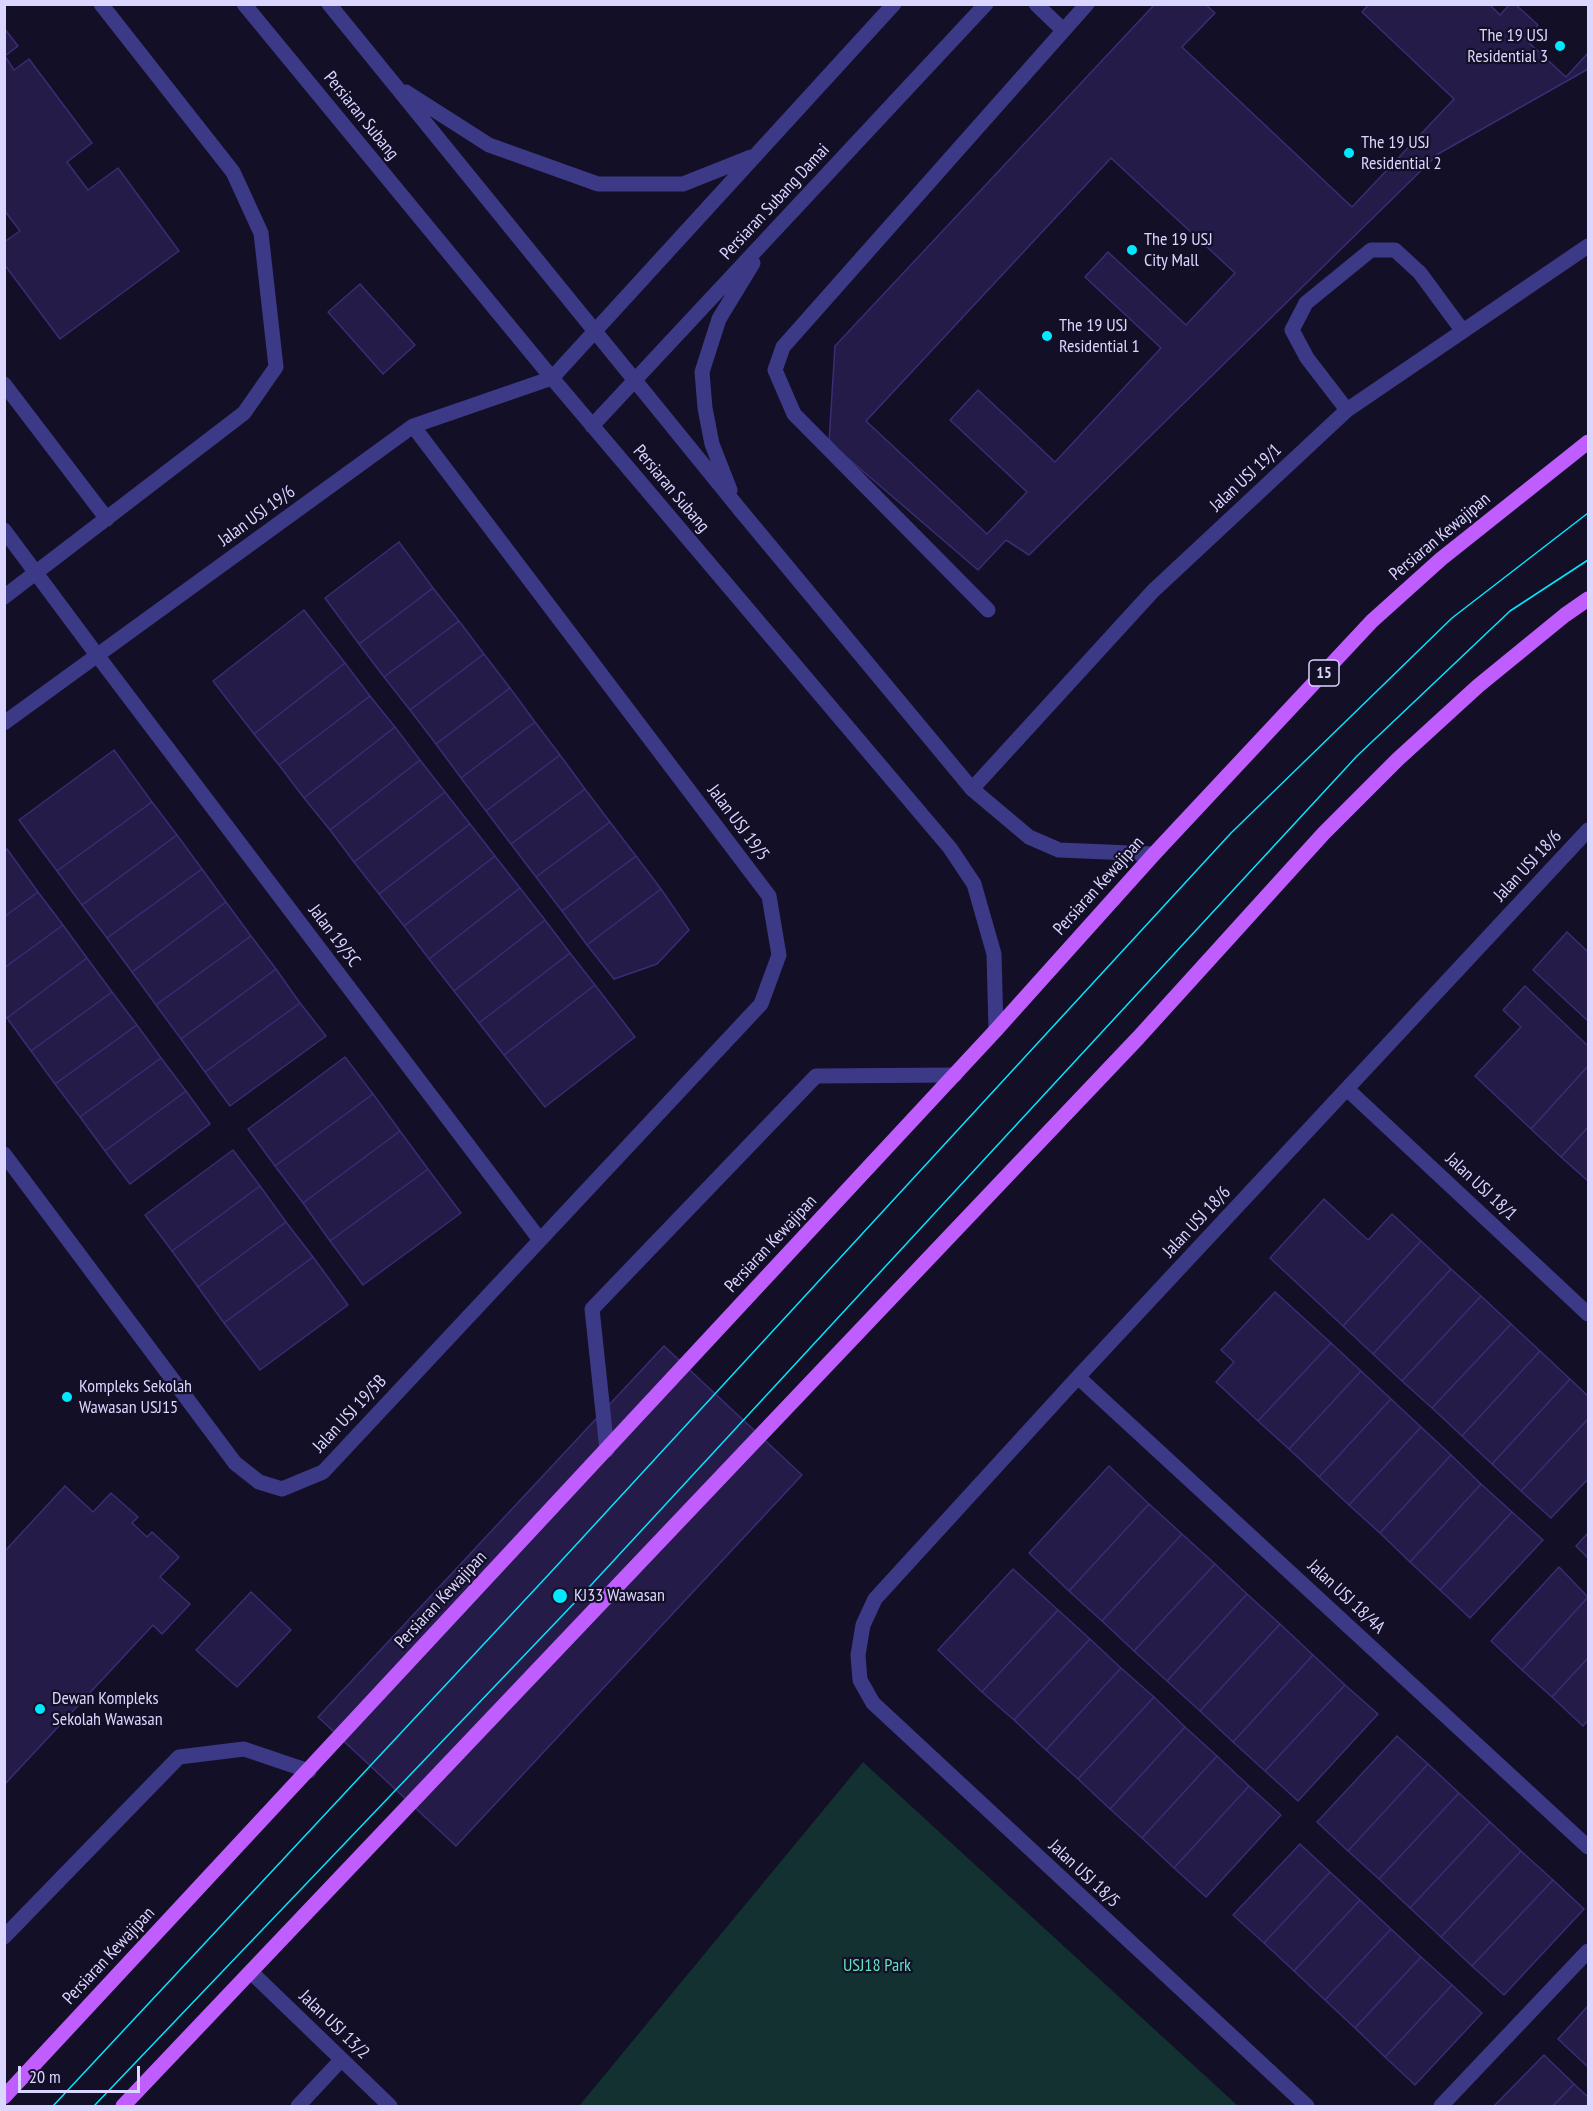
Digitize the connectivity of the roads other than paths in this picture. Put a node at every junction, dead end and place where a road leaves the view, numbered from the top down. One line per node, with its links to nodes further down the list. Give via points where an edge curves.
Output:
1 (101, 4): 23 (street, via 233,172 261,233 276,367 244,413)
2 (244, 4): 15 (street, Persiaran Subang)
3 (329, 4): 9 (street)
4 (894, 4): 10 (street)
5 (986, 4): 11 (street, Persiaran Subang Damai)
6 (1036, 4): 8 (street)
7 (1087, 4): 8 (street)
8 (1063, 30): 28 (street, via 783,347 775,370 794,414)
9 (394, 84): 10 (street, via 489,145 598,184 683,184); 14 (street)
10 (755, 156): 14 (street)
11 (768, 237): 16 (street, Persiaran Subang Damai); 22 (street, via 719,319 702,372 712,444)
12 (1588, 246): 13 (street, Jalan USJ 19/1)
13 (1462, 330): 18 (street, Jalan USJ 19/1); 18 (street, via 1420,273 1395,250 1371,250 1306,303 1292,330 1307,358)
14 (594, 331): 15 (street); 16 (street)
15 (552, 378): 19 (street, Jalan USJ 19/6); 20 (street, Persiaran Subang)
16 (634, 381): 20 (street, Persiaran Subang Damai); 22 (street)
17 (4, 384): 23 (street)
18 (1347, 410): 31 (street, Jalan USJ 19/1, via 1153,591)
19 (413, 426): 29 (street, Jalan USJ 19/6); 38 (street, Jalan USJ 19/5, via 769,896 779,955 762,1004)
20 (592, 426): 34 (street, Persiaran Subang, via 950,848 974,884 994,954)
21 (1588, 442): 33 (main road, Persiaran Kewajipan / 15, via 1442,559 1372,621)
22 (741, 511): 31 (street)
23 (107, 519): 25 (street)
24 (4, 530): 25 (street, Jalan 19/5C)
25 (36, 573): 26 (street); 29 (street, Jalan 19/5C)
26 (4, 597)
27 (1588, 599): 47 (main road, via 1478,686 1324,833 1174,999)
28 (988, 610)
29 (98, 656): 30 (street, Jalan USJ 19/6); 38 (street, Jalan 19/5C)
30 (4, 723)
31 (972, 789): 33 (street, via 1029,837 1059,850)
32 (1588, 830): 36 (street, Jalan USJ 18/6)
33 (1154, 854): 34 (main road, Persiaran Kewajipan / 15)
34 (996, 1030): 35 (main road, Persiaran Kewajipan)
35 (955, 1075): 41 (main road, Persiaran Kewajipan); 41 (street, via 816,1076 592,1309)
36 (1347, 1089): 39 (street, Jalan USJ 18/1); 40 (street, Jalan USJ 18/6)
37 (4, 1154): 38 (street, Jalan USJ 19/5B, via 235,1463 260,1482 282,1489 323,1472)
38 (540, 1240)
39 (1588, 1314)
40 (1078, 1377): 42 (street, Jalan USJ 18/6, via 875,1599 863,1625); 44 (street, Jalan USJ 18/4A)
41 (607, 1450): 43 (main road, Persiaran Kewajipan)
42 (858, 1655): 53 (street, Jalan USJ 18/5, via 860,1680 873,1703 896,1727)
43 (309, 1771): 45 (street, via 244,1749 179,1757); 49 (main road, Persiaran Kewajipan)
44 (1588, 1846)
45 (4, 1937)
46 (1588, 1952): 54 (street)
47 (251, 1972): 48 (street, Jalan USJ 13/2); 50 (main road)
48 (341, 2060): 51 (street); 52 (street, Jalan USJ 13/2)
49 (4, 2097)
50 (123, 2106)
51 (298, 2106)
52 (390, 2106)
53 (1307, 2106)
54 (1441, 2106)

